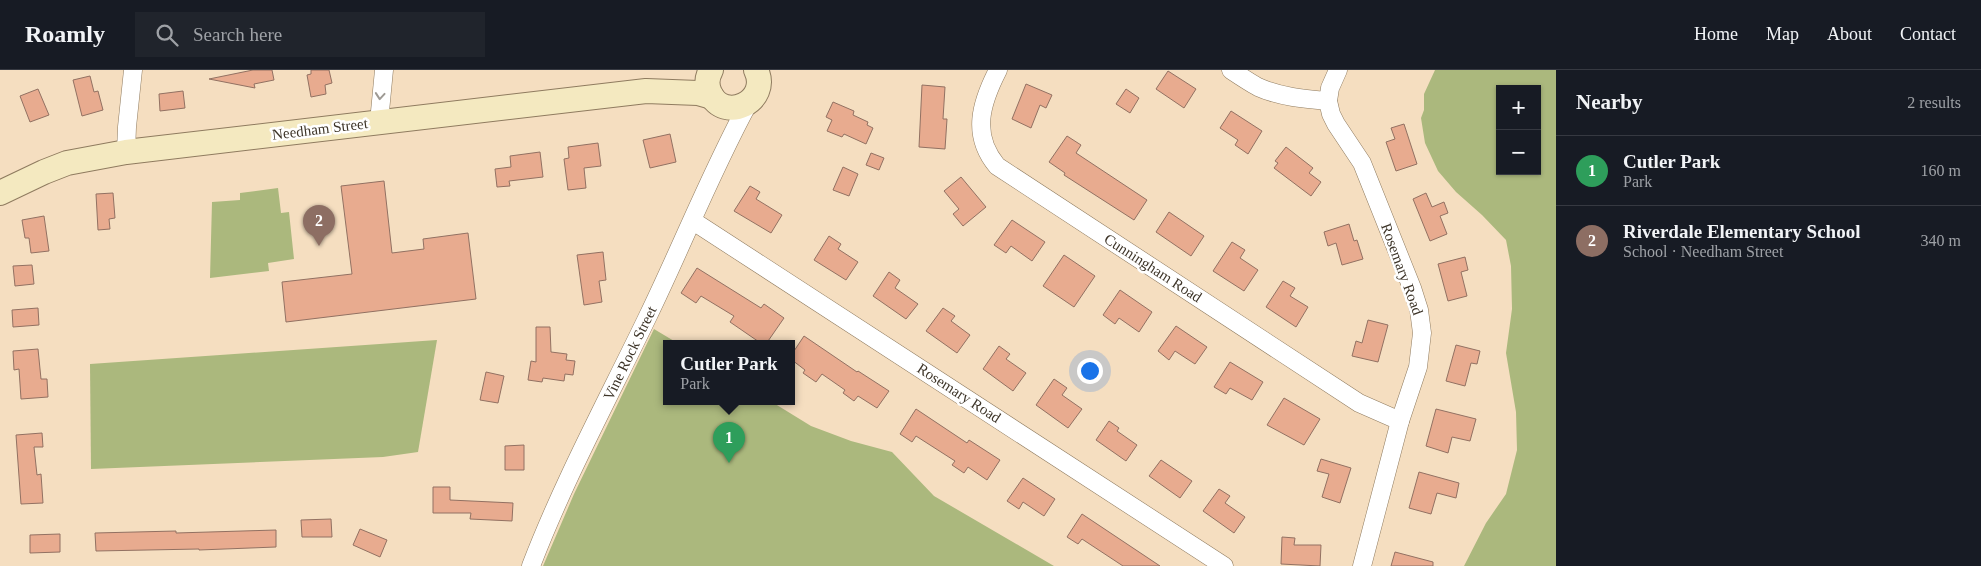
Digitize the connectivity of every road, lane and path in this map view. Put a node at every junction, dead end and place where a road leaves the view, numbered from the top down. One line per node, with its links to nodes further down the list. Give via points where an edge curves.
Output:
1 (133, 70): 15 (street)
2 (384, 70): 13 (street, one-way to 13)
3 (706, 70): 9 (main road, Needham Street, via 676,84)
4 (710, 70): 11 (main road, via 707,82)
5 (998, 70): 18 (street, Cunningham Road, via 980,117 983,139 990,158 997,166 1359,403)
6 (1231, 70): 10 (street, via 1271,92)
7 (1338, 70): 10 (street)
8 (759, 74): 12 (main road, via 758,90)
9 (646, 91): 11 (main road, Needham Street, via 688,92); 13 (main road, Needham Street)
10 (1328, 101): 18 (street, Rosemary Road, via 1336,124 1362,163 1420,316 1420,356)
11 (717, 102): 12 (main road, Needham Street, via 740,108); 14 (street)
12 (748, 104): 14 (street, Vine Rock Street)
13 (379, 122): 15 (main road, Needham Street)
14 (728, 140): 17 (street, Vine Rock Street)
15 (126, 152): 16 (main road, Needham Street, via 67,163)
16 (0, 193)
17 (693, 221): 19 (street, Vine Rock Street, via 567,481); 20 (street, Rosemary Road)
18 (1400, 421): 21 (street, Rosemary Road)
19 (531, 566)
20 (1224, 566)
21 (1362, 566)

